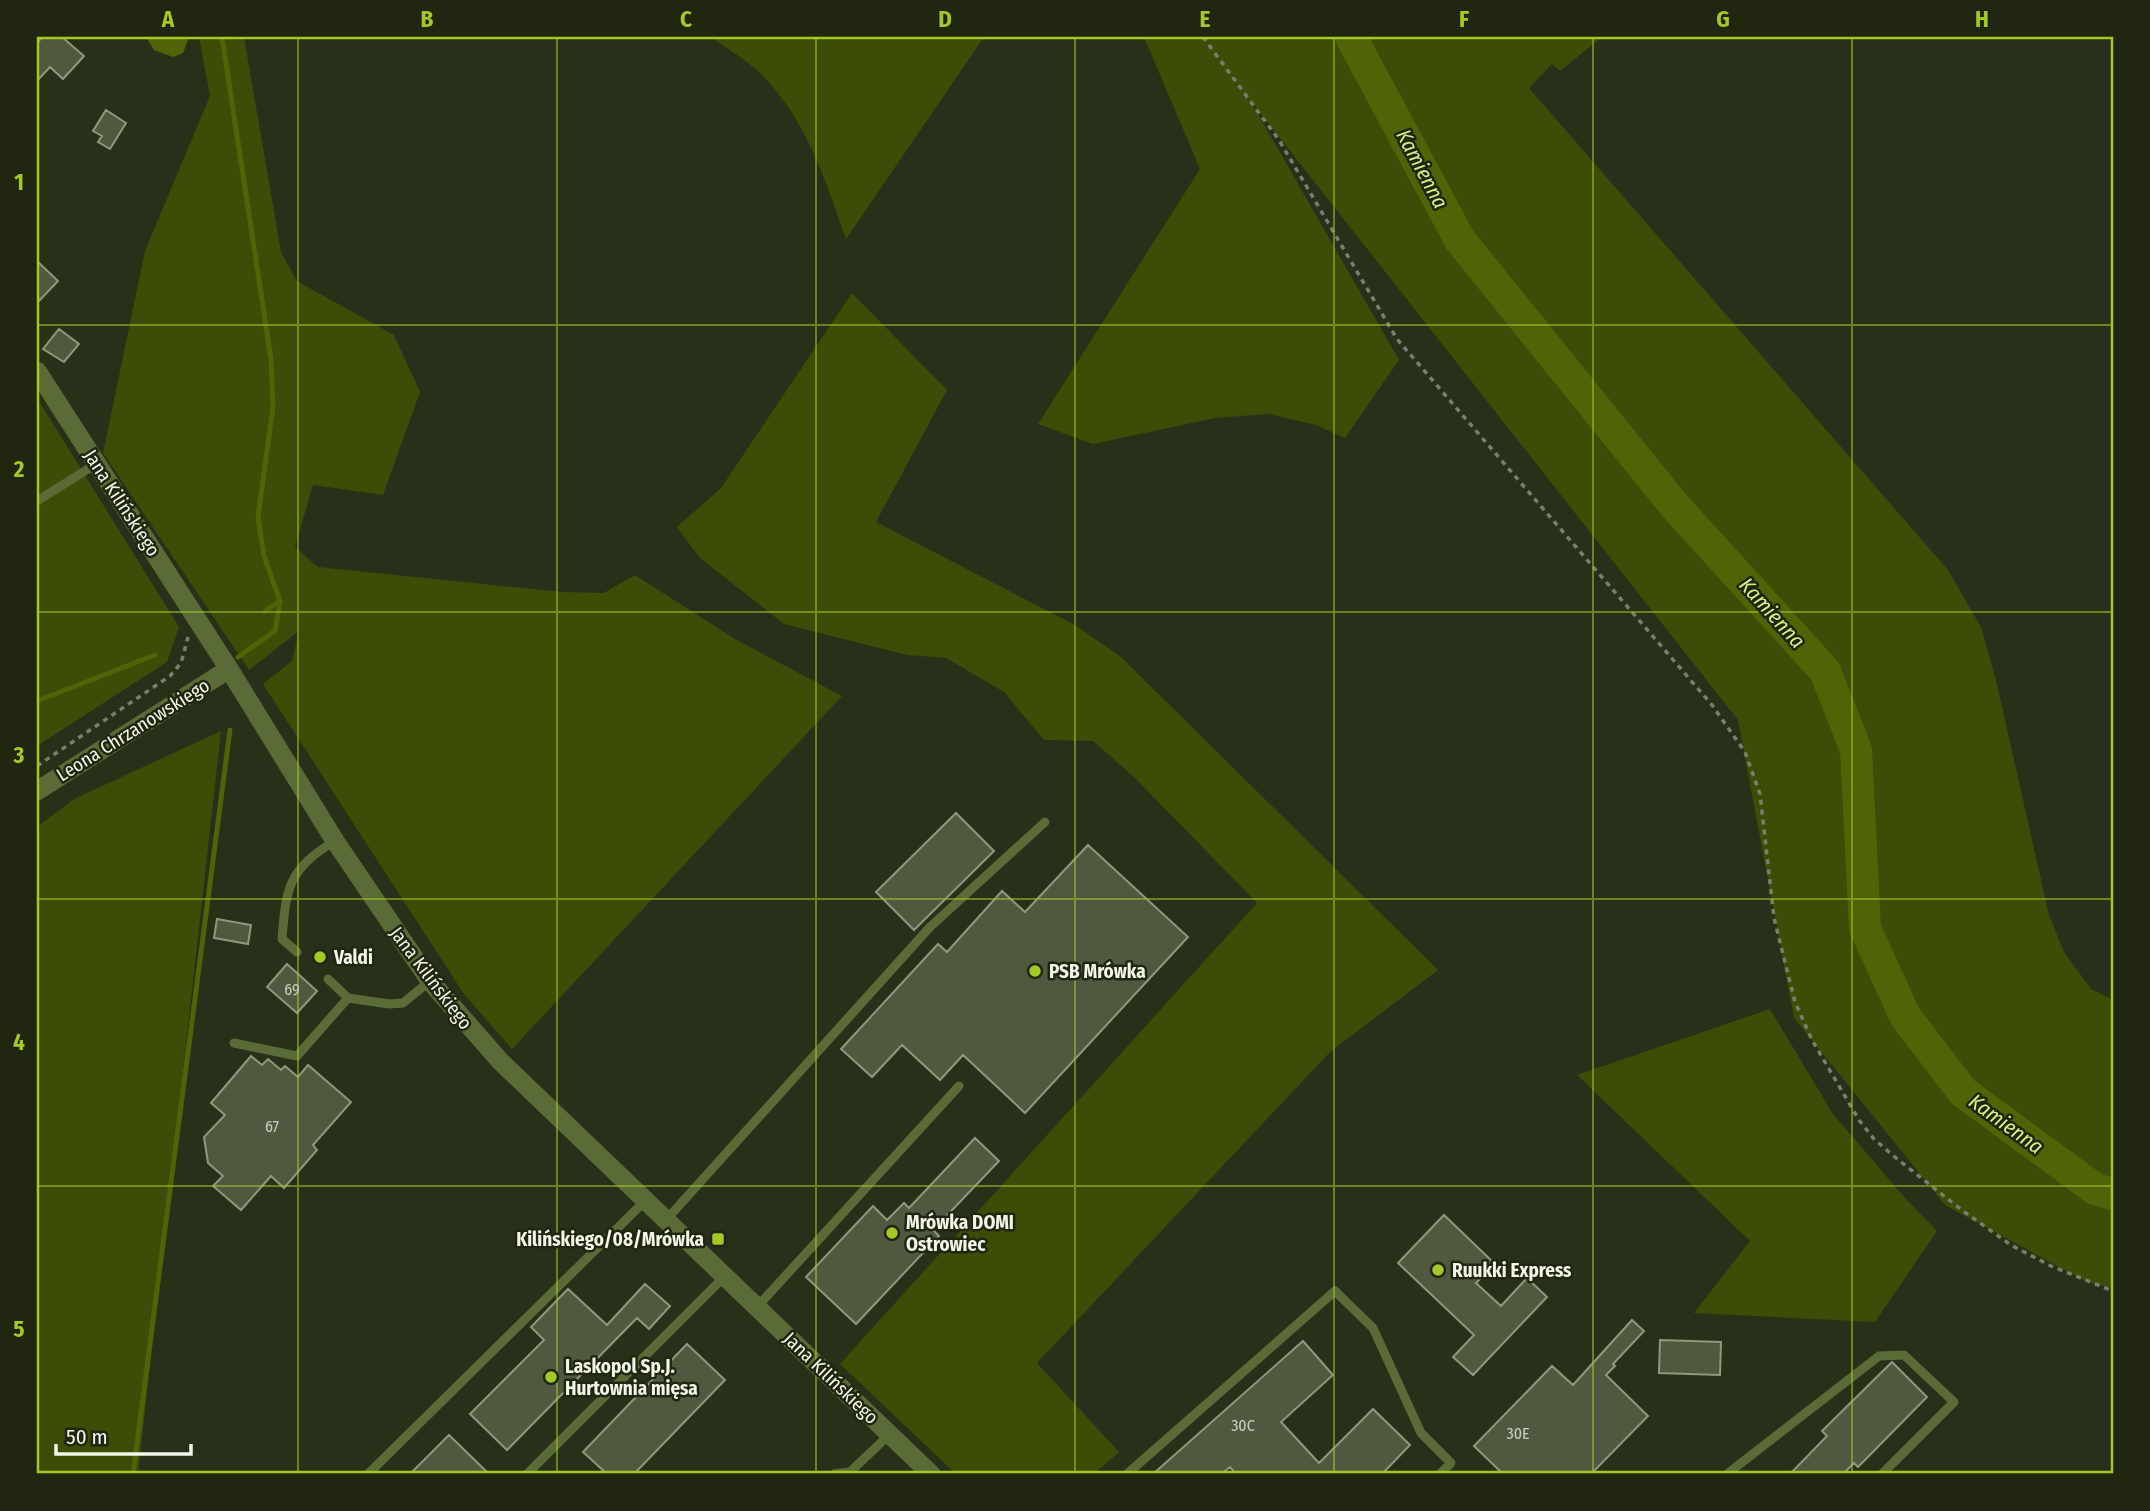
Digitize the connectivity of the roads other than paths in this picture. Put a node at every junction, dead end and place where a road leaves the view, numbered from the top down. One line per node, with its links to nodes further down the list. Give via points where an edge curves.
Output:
1 (42, 379): 2 (street, Jana Kilińskiego)
2 (96, 464): 3 (lane); 4 (street, Jana Kilińskiego)
3 (37, 501)
4 (229, 669): 5 (street, Leona Chrzanowskiego); 7 (street, Jana Kilińskiego)
5 (37, 791)
6 (1045, 822): 15 (lane, via 930,926)
7 (335, 841): 8 (lane, via 319,850 286,890 282,939); 10 (street, Jana Kilińskiego)
8 (297, 952)
9 (328, 979): 11 (lane)
10 (430, 981): 11 (lane, via 403,1003 364,1003); 14 (street, Jana Kilińskiego, via 501,1062)
11 (348, 998): 12 (lane, via 297,1056)
12 (234, 1043)
13 (958, 1086): 17 (lane)
14 (646, 1200): 15 (street, Jana Kilińskiego); 19 (lane)
15 (666, 1220): 16 (street, Jana Kilińskiego)
16 (724, 1276): 17 (street, Jana Kilińskiego); 20 (lane)
17 (757, 1307): 18 (street, Jana Kilińskiego)
18 (890, 1434): 21 (lane, via 850,1472); 22 (street, Jana Kilińskiego)
19 (368, 1474)
20 (527, 1474)
21 (834, 1474)
22 (931, 1474)
23 (1127, 1474): 24 (lane, via 1335,1291 1373,1328 1421,1433 1451,1463)
24 (1440, 1474)
25 (1727, 1474): 26 (lane, via 1879,1356 1904,1355 1954,1402)
26 (1882, 1474)

